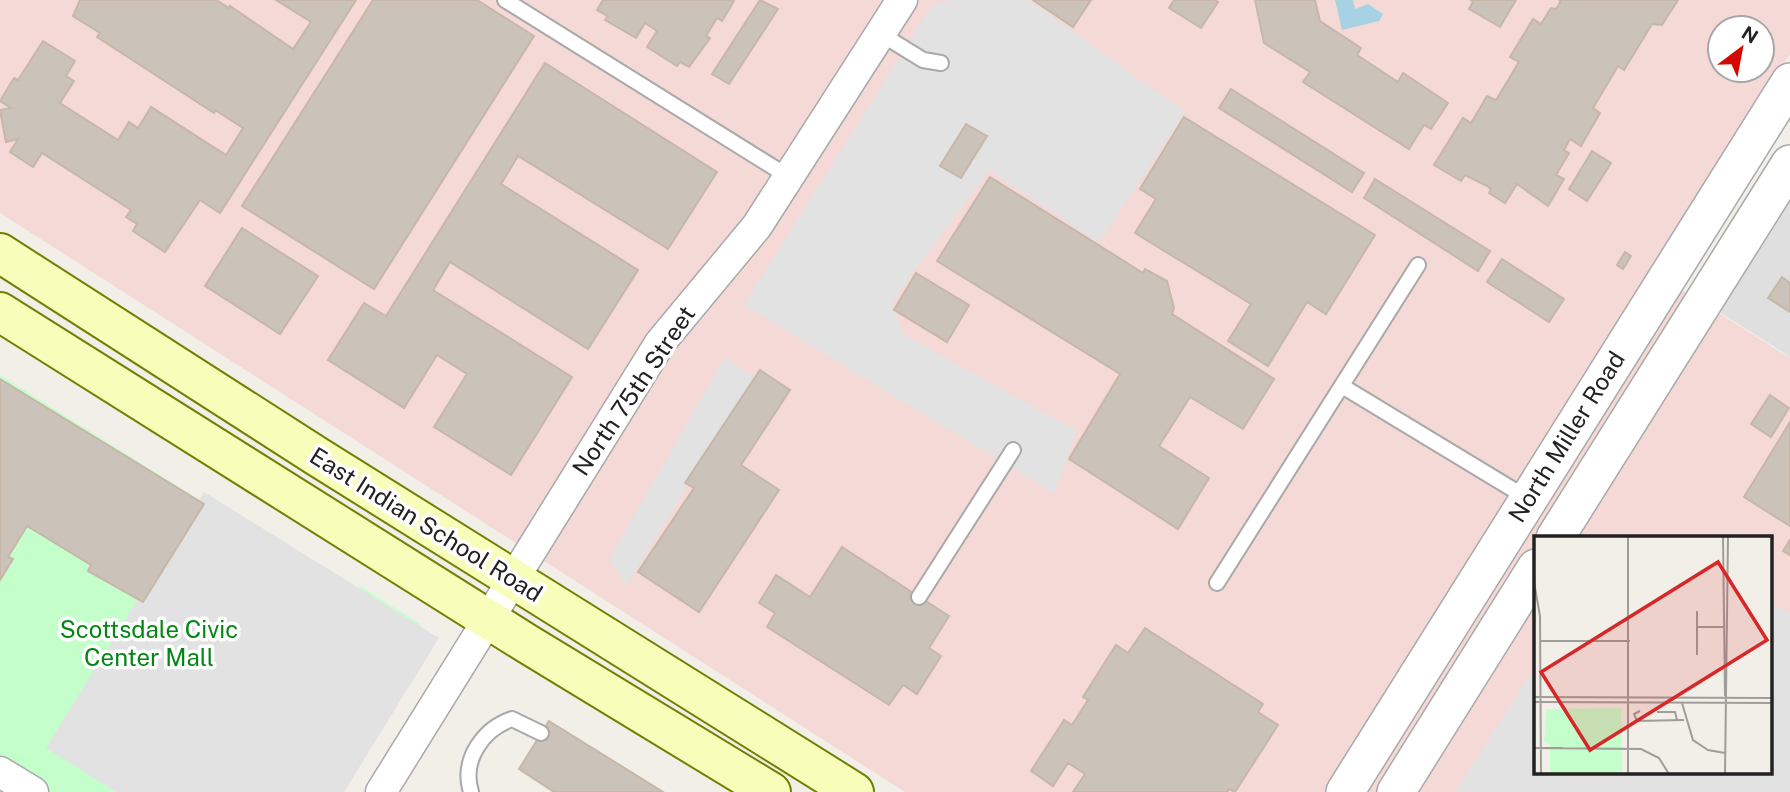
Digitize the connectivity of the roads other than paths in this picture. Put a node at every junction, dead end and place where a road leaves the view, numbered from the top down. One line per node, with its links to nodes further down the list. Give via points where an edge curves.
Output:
1 (505, 0): 7 (lane)
2 (902, 0): 3 (street, North 75th Street)
3 (881, 34): 4 (lane, via 923,60); 7 (street, North 75th Street)
4 (941, 64)
5 (1790, 82): 13 (street, North Miller Road)
6 (1790, 164): 14 (street, North Miller Road)
7 (789, 177): 16 (street, North 75th Street, via 738,251 660,343)
8 (0, 253): 16 (main road, East Indian School Road)
9 (1418, 265): 11 (lane)
10 (0, 312): 19 (main road, East Indian School Road)
11 (1342, 386): 13 (lane); 17 (lane)
12 (1013, 450): 18 (lane)
13 (1529, 499): 27 (street, North Miller Road)
14 (1556, 536)
15 (1534, 571): 28 (street)
16 (512, 580): 19 (street, North 75th Street); 26 (main road, East Indian School Road)
17 (1217, 583)
18 (919, 597)
19 (487, 619): 23 (street, North 75th Street); 25 (main road, East Indian School Road)
20 (541, 733): 24 (lane, via 512,719 487,732 474,755 468,783)
21 (0, 772): 22 (street)
22 (33, 792)
23 (381, 792)
24 (471, 792)
25 (771, 792)
26 (854, 792)
27 (1345, 792)
28 (1396, 792)

